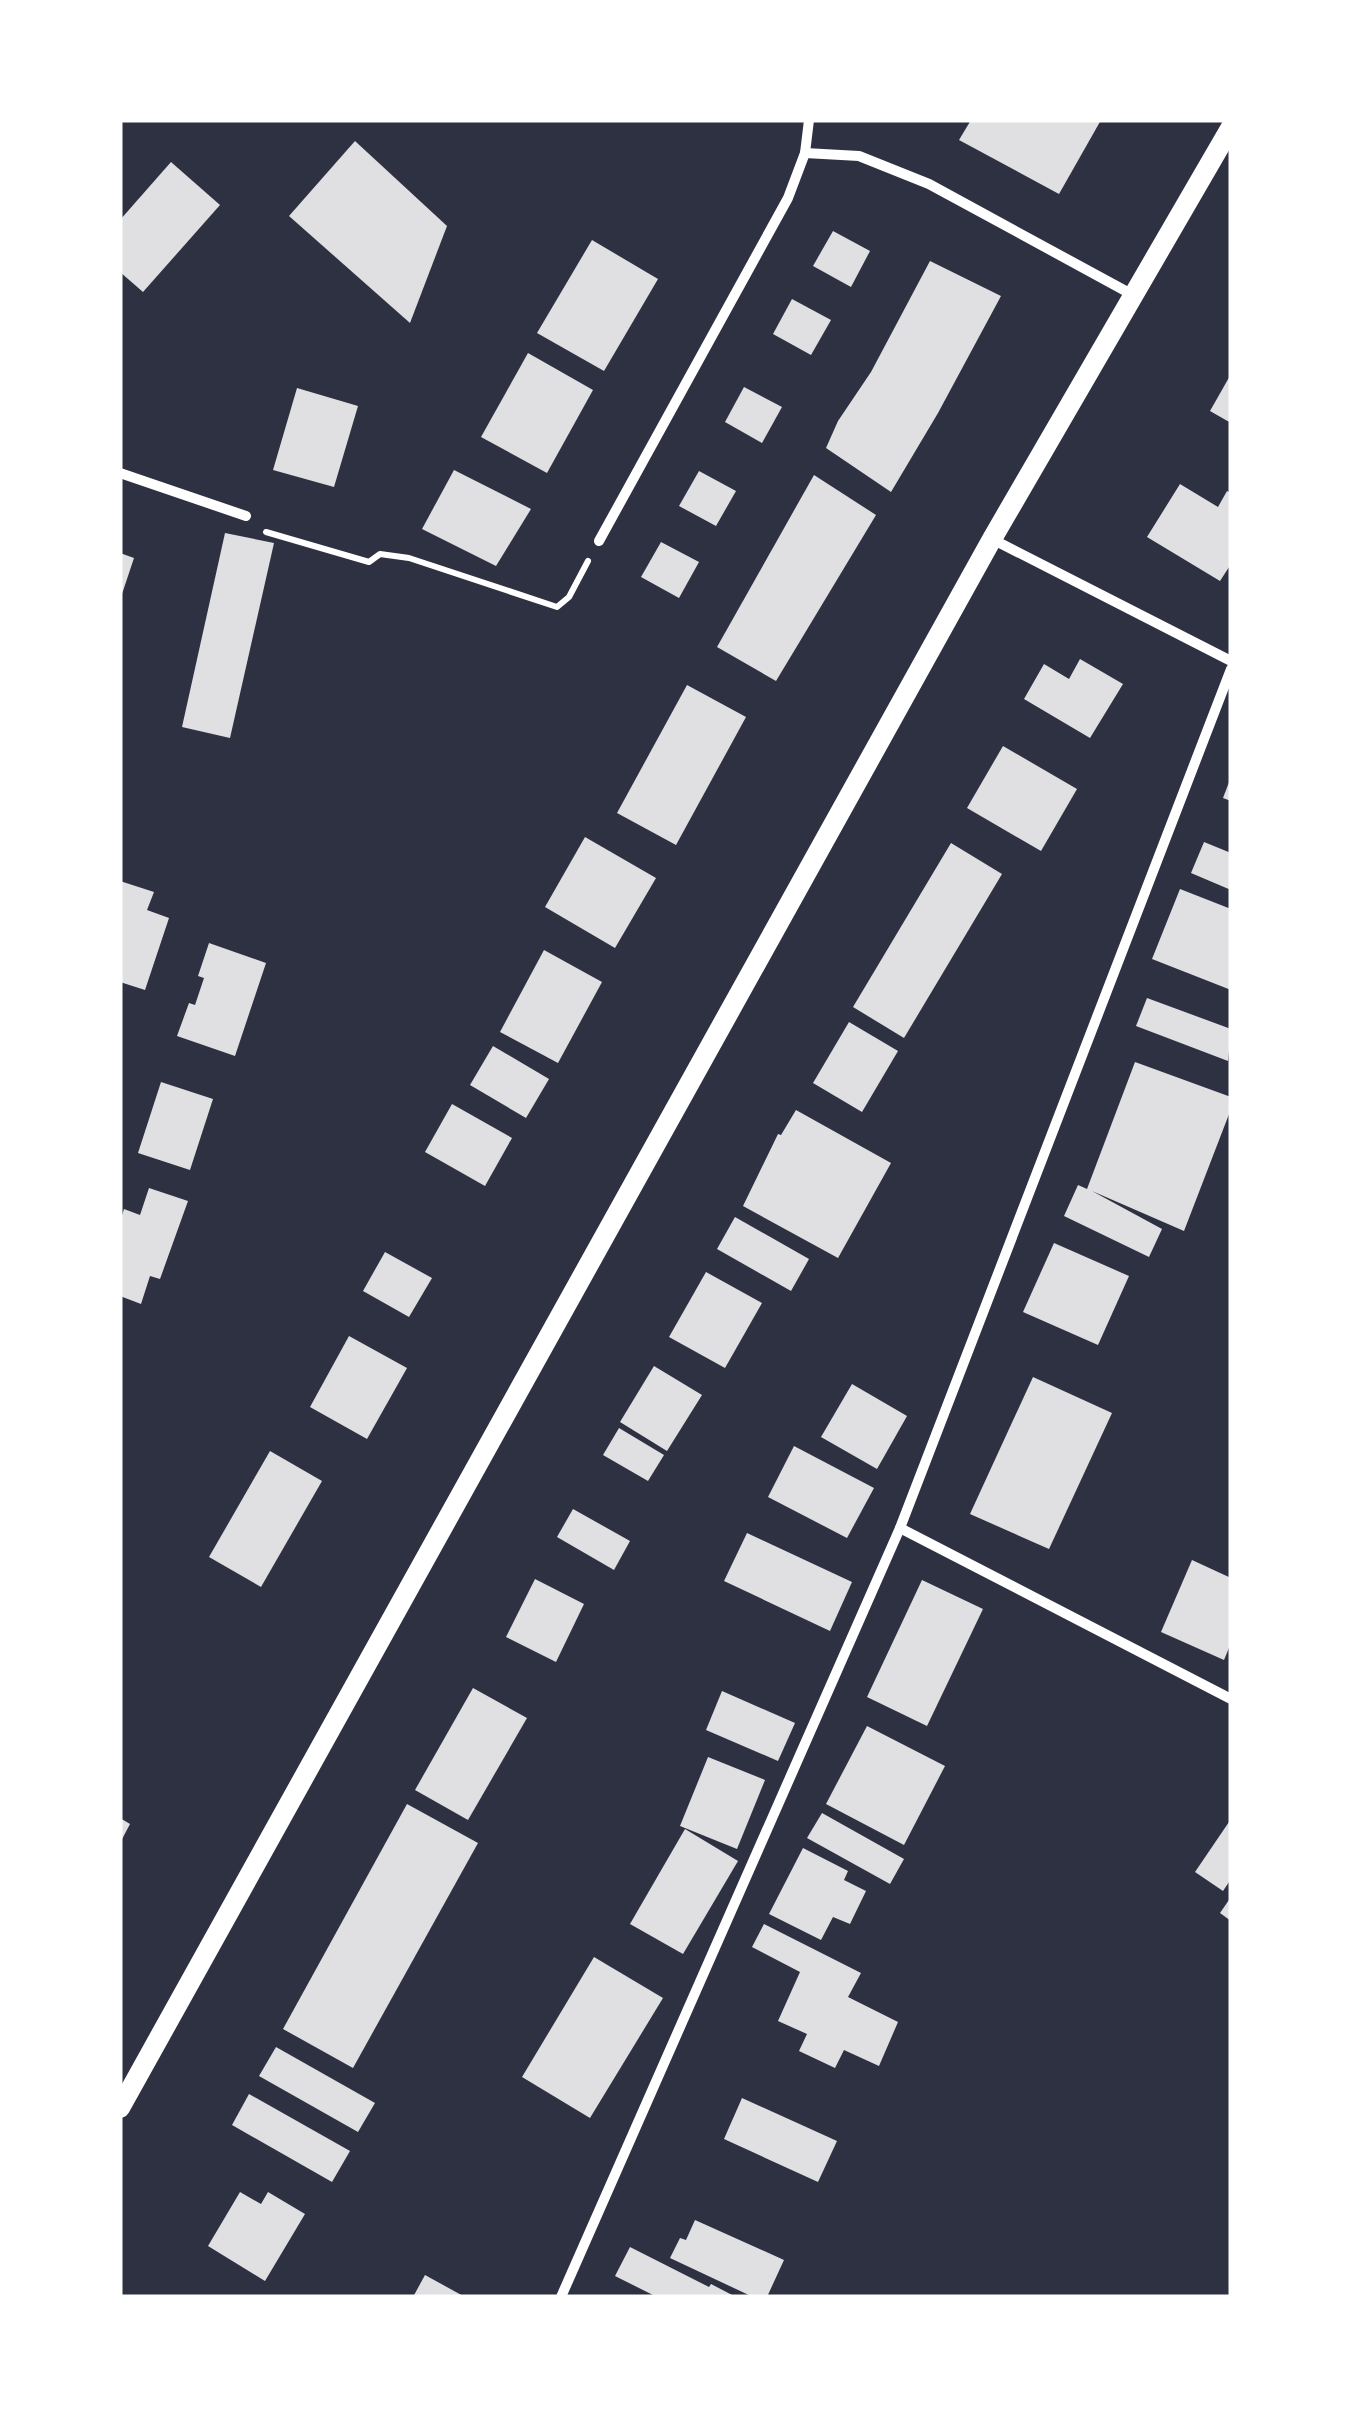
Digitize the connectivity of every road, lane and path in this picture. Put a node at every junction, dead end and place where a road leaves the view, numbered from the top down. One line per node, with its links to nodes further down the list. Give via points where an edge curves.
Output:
1 (809, 120): 3 (street)
2 (1231, 127): 4 (main road)
3 (804, 153): 4 (street, via 859,156 929,184); 8 (street, via 788,198)
4 (1133, 295): 7 (main road)
5 (120, 474): 6 (street)
6 (246, 516): 8 (path, via 262,531 369,562 380,554 409,558 557,607)
7 (992, 539): 9 (street); 13 (main road)
8 (598, 541)
9 (1231, 661)
10 (1231, 669): 11 (street)
11 (900, 1528): 12 (street); 14 (street)
12 (1231, 1699)
13 (120, 2108)
14 (561, 2297)

